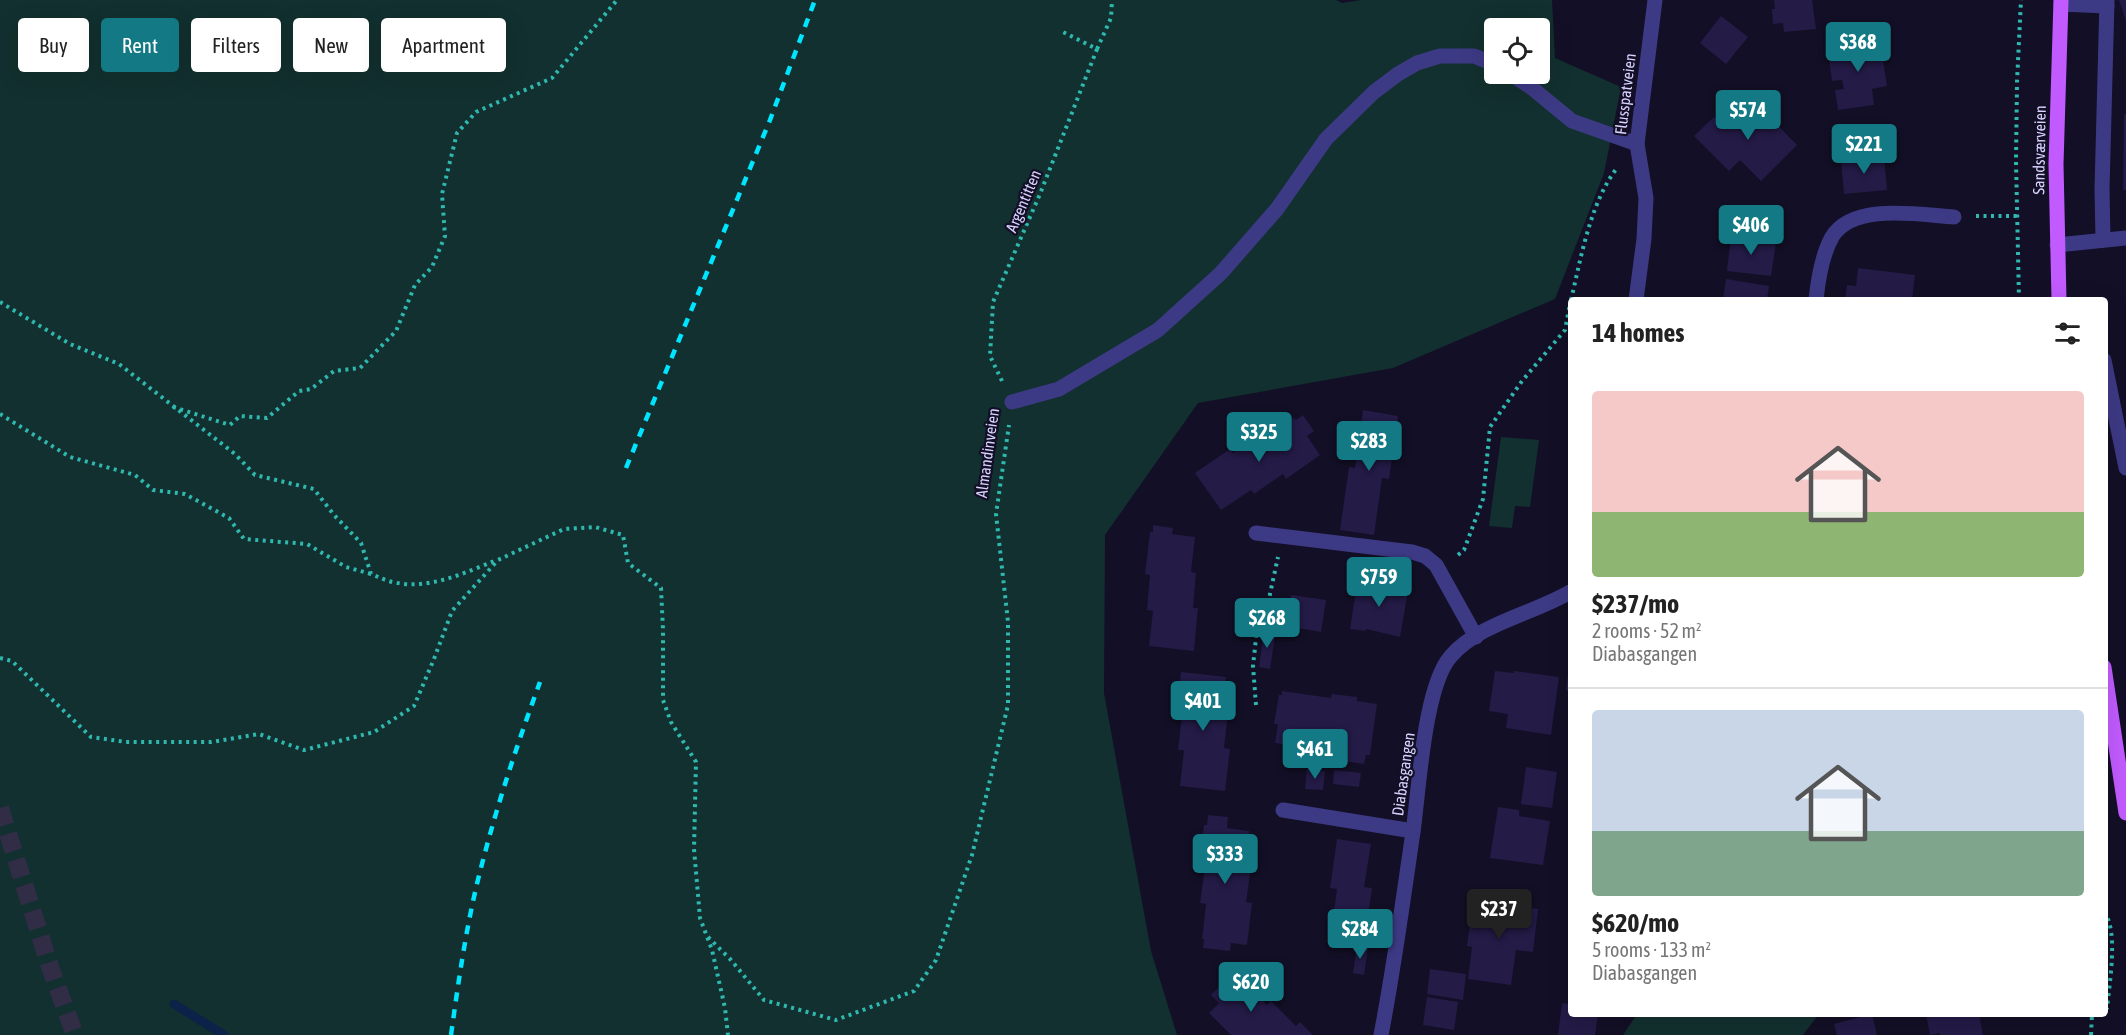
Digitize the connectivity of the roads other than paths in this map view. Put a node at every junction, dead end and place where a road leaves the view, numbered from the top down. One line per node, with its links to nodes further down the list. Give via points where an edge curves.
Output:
1 (1655, 0): 6 (street, Flusspatveien)
2 (2061, 2): 3 (street); 10 (main road, Sandsværveien)
3 (2107, 3): 9 (street)
4 (1484, 60): 15 (street, Almandinveien, via 1474,56 1440,56 1398,74 1326,139 1277,209 1221,273 1158,330 1059,389)
5 (1526, 84): 6 (street, via 1572,121)
6 (1637, 144): 11 (street, Flusspatveien, via 1646,198)
7 (1954, 217): 12 (street, via 1887,213 1853,219 1832,237)
8 (2126, 238): 9 (street)
9 (2103, 240): 10 (street)
10 (2057, 245): 13 (main road, Sandsværveien)
11 (1636, 297)
12 (1816, 297)
13 (2059, 297)
14 (2108, 380): 16 (street)
15 (1012, 402)
16 (2126, 468)
17 (1256, 533): 19 (street, via 1425,555 1441,573)
18 (1568, 593): 19 (street, Diabasgangen)
19 (1476, 637): 23 (street, Diabasgangen, via 1440,670 1429,714)
20 (2108, 694): 22 (main road)
21 (1283, 810): 23 (street)
22 (2126, 813)
23 (1413, 831): 24 (street, Diabasgangen)
24 (1381, 1035)

